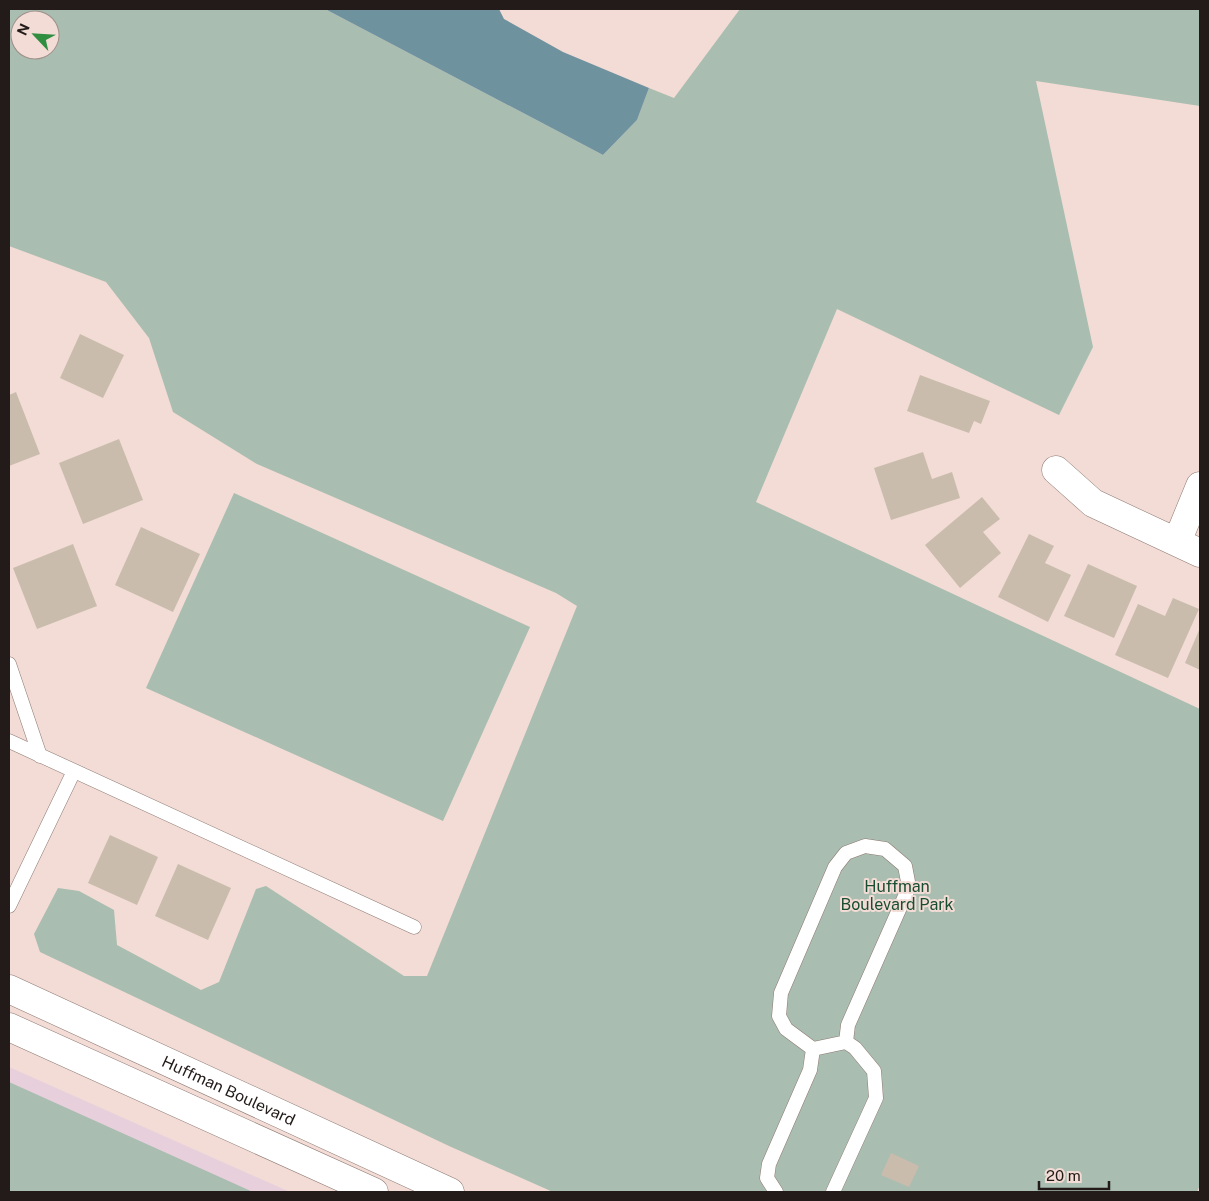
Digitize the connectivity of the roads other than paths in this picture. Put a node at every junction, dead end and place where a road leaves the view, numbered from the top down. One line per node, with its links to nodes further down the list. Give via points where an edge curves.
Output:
1 (1056, 470): 3 (street, via 1093,503)
2 (1200, 486): 3 (street)
3 (1188, 547)
4 (9, 664): 6 (lane)
5 (9, 741): 6 (lane)
6 (40, 756): 7 (lane)
7 (74, 771): 8 (lane); 9 (lane)
8 (9, 906)
9 (414, 927)
10 (9, 989): 15 (street, Huffman Boulevard)
11 (9, 1027): 14 (street, Huffman Boulevard)
12 (846, 1042): 13 (lane); 13 (lane, via 848,1025 909,887 904,866 885,849 865,846 846,853 835,867 781,993 779,1016 786,1029); 17 (lane, via 874,1071 876,1098)
13 (813, 1050): 16 (lane, via 810,1070 769,1164 767,1178)
14 (374, 1192)
15 (450, 1192)
16 (776, 1192)
17 (834, 1192)

